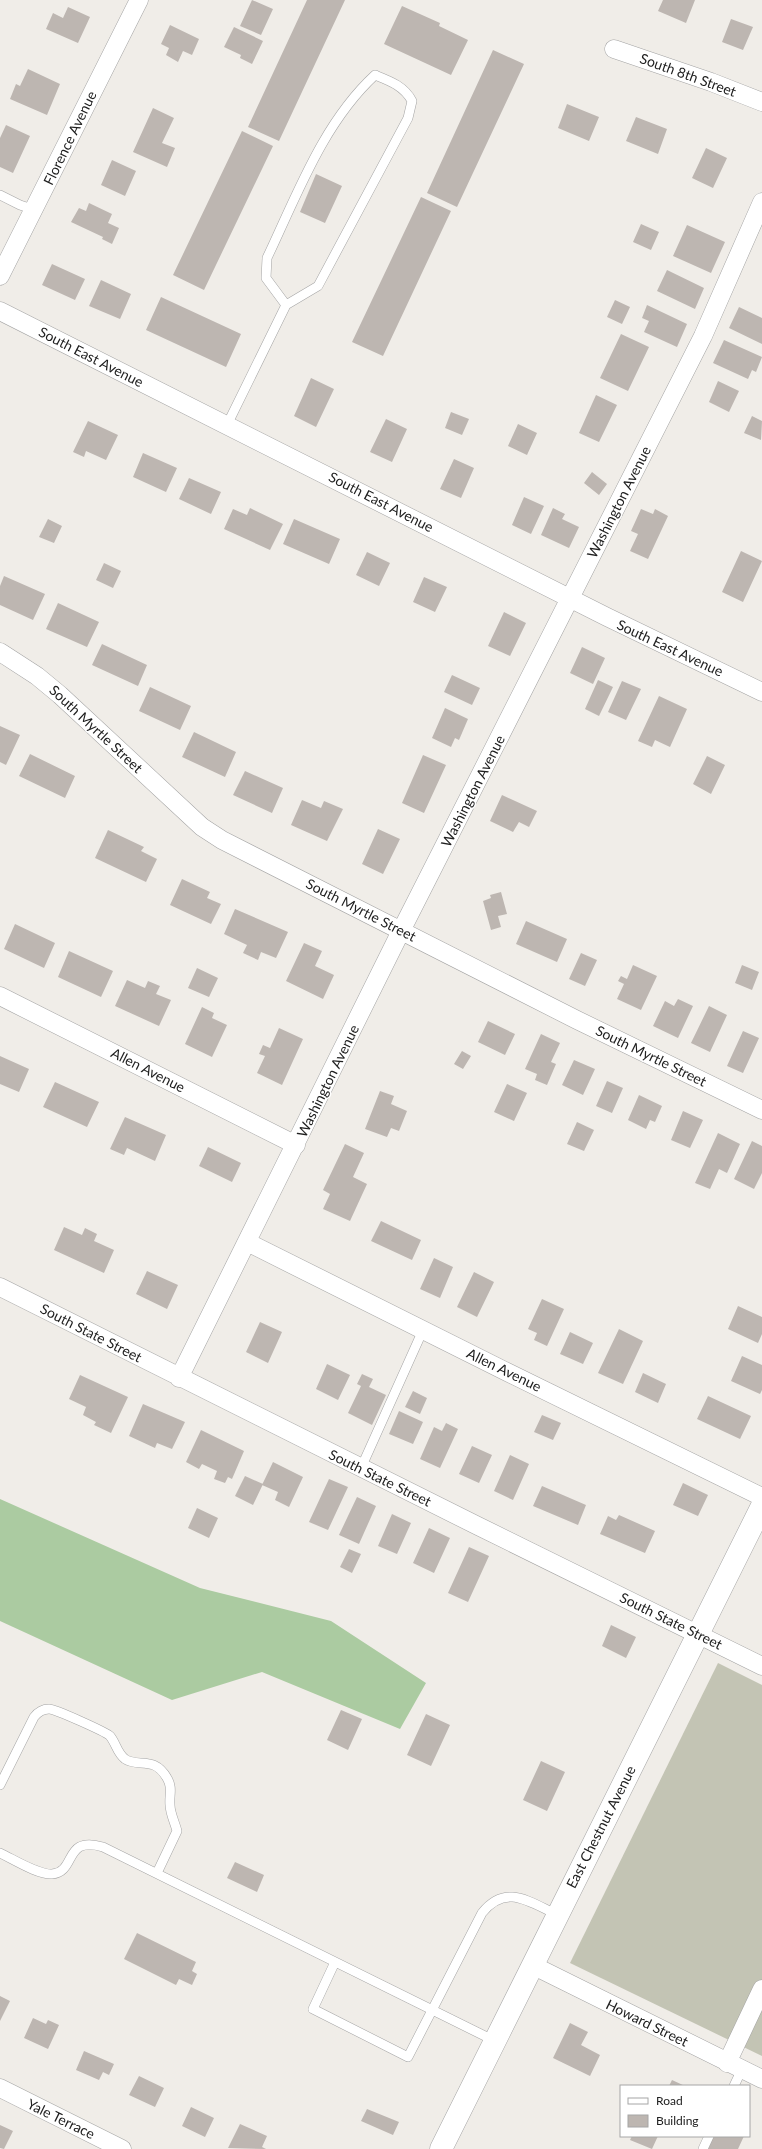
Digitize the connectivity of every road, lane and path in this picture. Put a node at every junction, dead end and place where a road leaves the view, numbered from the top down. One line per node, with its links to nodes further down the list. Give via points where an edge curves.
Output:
1 (140, 0): 6 (street, Florence Avenue)
2 (614, 49): 3 (street, South 8th Street)
3 (762, 102)
4 (0, 195): 6 (lane, via 20,206)
5 (762, 202): 11 (street, Washington Avenue, via 703,336)
6 (35, 210): 7 (street, Florence Avenue)
7 (0, 276)
8 (286, 305): 8 (lane, via 318,286 408,118 412,101 408,94 375,74 348,104 322,146 267,258 266,278); 10 (lane)
9 (0, 311): 10 (street, South East Avenue)
10 (226, 425): 11 (street, South East Avenue)
11 (571, 599): 13 (street, South East Avenue); 14 (street, Washington Avenue)
12 (0, 652): 14 (street, South Myrtle Street, via 38,676 60,695 202,827 222,840)
13 (762, 692)
14 (402, 931): 16 (street, South Myrtle Street); 17 (street, Washington Avenue)
15 (0, 996): 17 (street, Allen Avenue)
16 (762, 1110)
17 (296, 1145): 18 (street, Washington Avenue)
18 (247, 1242): 20 (street, Allen Avenue); 21 (street, Washington Avenue)
19 (0, 1287): 21 (street, South State Street)
20 (423, 1330): 22 (lane); 23 (street, Allen Avenue)
21 (179, 1378): 22 (street, South State Street)
22 (360, 1468): 25 (street, South State Street)
23 (762, 1497)
24 (762, 1506): 25 (street, East Chestnut Avenue)
25 (698, 1634): 26 (street, South State Street); 30 (street, East Chestnut Avenue)
26 (762, 1666)
27 (0, 1785): 29 (lane, via 38,1712 45,1709 57,1711 110,1736 126,1760 157,1767 169,1783 172,1795 170,1805 177,1832)
28 (0, 1853): 29 (lane, via 42,1873 51,1874 59,1873 65,1868 75,1851 82,1845 92,1843)
29 (157, 1873): 31 (lane)
30 (558, 1915): 32 (street, East Chestnut Avenue); 34 (lane, via 510,1896 489,1903)
31 (335, 1962): 34 (lane); 34 (lane, via 313,2009 408,2057)
32 (532, 1966): 35 (street, East Chestnut Avenue); 36 (street, Howard Street)
33 (762, 1990): 36 (street)
34 (433, 2011): 35 (lane)
35 (495, 2041): 42 (street, East Chestnut Avenue)
36 (735, 2066): 37 (street, Howard Street); 38 (lane)
37 (762, 2079)
38 (734, 2085)
39 (0, 2088): 41 (street, Yale Terrace)
40 (709, 2137): 43 (lane)
41 (122, 2149)
42 (441, 2149)
43 (703, 2149)

